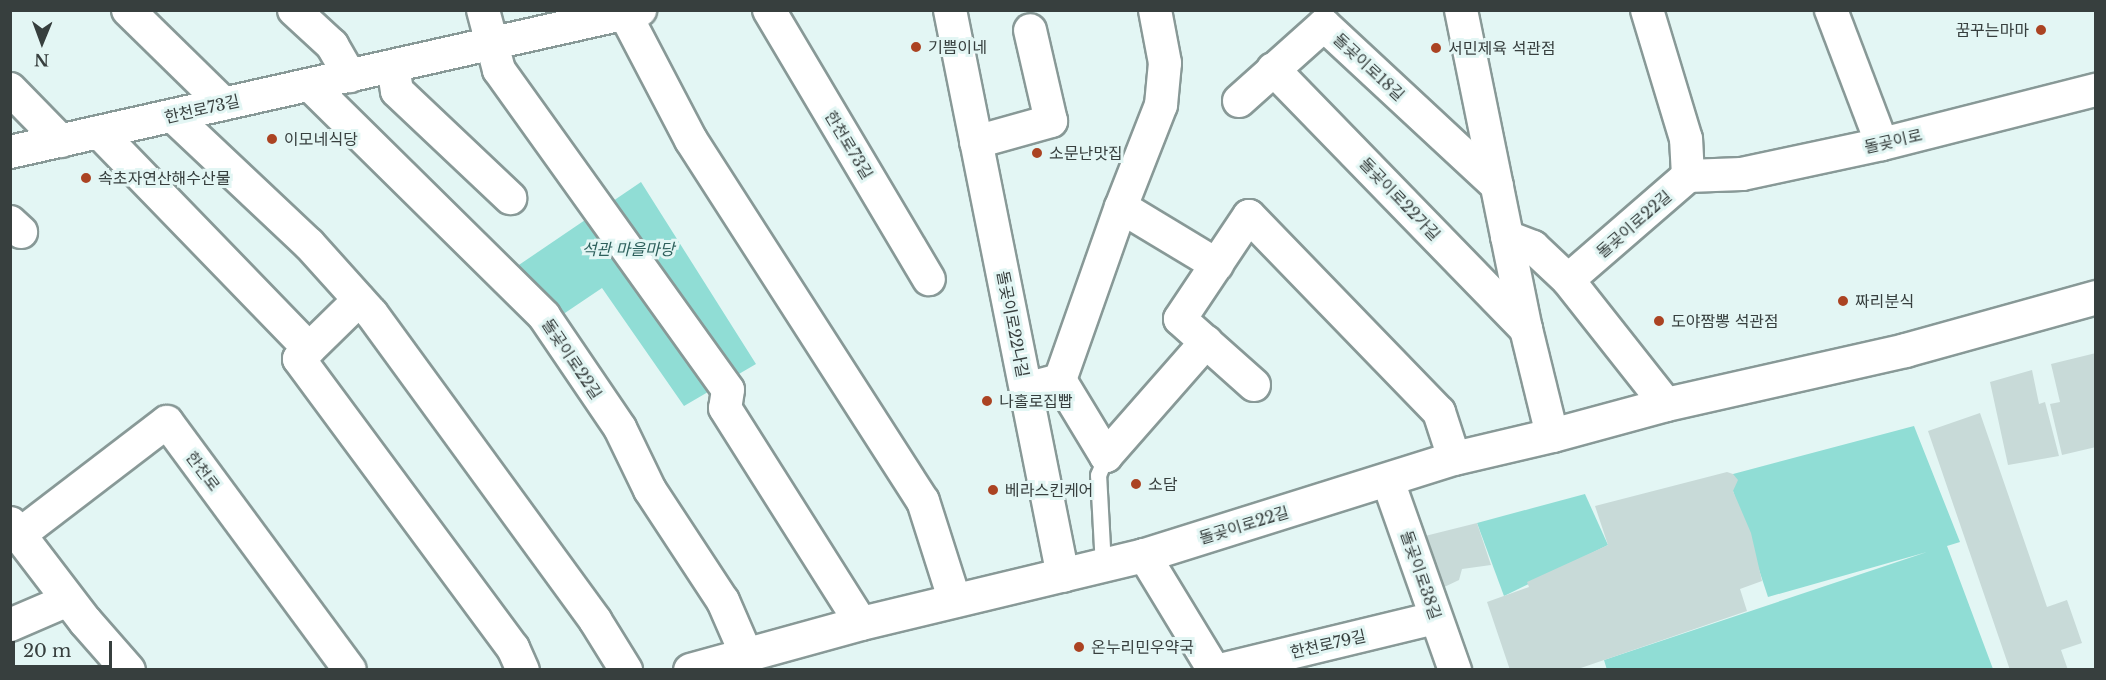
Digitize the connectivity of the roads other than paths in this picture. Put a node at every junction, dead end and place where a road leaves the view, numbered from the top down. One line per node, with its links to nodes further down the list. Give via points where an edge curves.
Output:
1 (128, 10): 20 (street)
2 (294, 10): 15 (street, via 332,45)
3 (483, 10): 12 (street)
4 (769, 10): 33 (street, 한천로73길)
5 (950, 10): 24 (street, 돌곶이로22나길)
6 (1155, 10): 30 (street, via 1165,63 1161,105)
7 (1461, 10): 28 (street)
8 (1647, 10): 27 (street, via 1686,139)
9 (1832, 10): 25 (street)
10 (629, 12): 12 (street, 한천로73길); 53 (street, via 691,140 923,501)
11 (1030, 30): 24 (street, via 1051,121)
12 (490, 45): 13 (street, 한천로73길); 55 (street, via 499,70 728,390 725,408)
13 (393, 66): 15 (street, 한천로73길); 29 (street, via 397,92)
14 (1273, 69): 19 (street, 돌곶이로18길); 28 (street, 돌곶이로18길, via 1324,25); 37 (street, 돌곶이로22가길)
15 (350, 76): 16 (street, 한천로73길)
16 (310, 85): 20 (street, 한천로73길); 57 (street, 돌곶이로22길, via 544,316 620,428 650,490 723,601)
17 (10, 89): 23 (street)
18 (2096, 90): 25 (street, 돌곶이로)
19 (1239, 100)
20 (224, 104): 21 (street, 한천로73길)
21 (173, 116): 22 (street, 한천로73길); 36 (street, via 309,244)
22 (99, 132): 23 (street, 한천로73길); 39 (street)
23 (61, 141): 26 (street, 한천로73길)
24 (976, 142): 42 (street, 돌곶이로22나길)
25 (1882, 144): 27 (street, 돌곶이로, via 1742,174)
26 (10, 153)
27 (1688, 176): 34 (street, 돌곶이로22길)
28 (1497, 186): 31 (street)
29 (510, 198)
30 (1121, 207): 32 (street); 40 (street)
31 (1508, 237): 34 (street, via 1533,247); 37 (street)
32 (1217, 265): 38 (street, via 1180,319); 46 (street, via 1249,216 1439,412)
33 (928, 279)
34 (1568, 280): 43 (street)
35 (2096, 297): 43 (street, 돌곶이로22길, via 1905,350)
36 (359, 300): 39 (street); 61 (street, via 595,620)
37 (1526, 329): 44 (street)
38 (1206, 342): 41 (street); 45 (street)
39 (309, 349): 60 (street, via 299,358 513,648)
40 (1060, 380): 42 (street); 45 (street)
41 (1254, 385)
42 (1026, 389): 51 (street, 돌곶이로22나길)
43 (1666, 404): 44 (street, 돌곶이로22길)
44 (1552, 435): 46 (street, 돌곶이로22길)
45 (1106, 456): 50 (lane, via 1098,475)
46 (1454, 458): 47 (street, 돌곶이로22길)
47 (1388, 481): 49 (street, 돌곶이로22길); 54 (street, 돌곶이로38길)
48 (15, 529): 52 (street, 한천로); 59 (street, 한천로, via 166,422)
49 (1144, 555): 50 (street, 돌곶이로22길); 63 (street)
50 (1103, 566): 51 (street, 돌곶이로22길)
51 (1063, 576): 53 (street, 돌곶이로22길)
52 (68, 600): 56 (street); 58 (street, 한천로)
53 (955, 601): 55 (street, 돌곶이로22길)
54 (1435, 618): 64 (street, 한천로79길); 65 (street, 돌곶이로38길)
55 (861, 623): 57 (street, 돌곶이로22길)
56 (10, 624)
57 (746, 654): 62 (street, 돌곶이로22길)
58 (128, 669)
59 (350, 669)
60 (523, 669)
61 (626, 669)
62 (690, 669)
63 (1214, 669)
64 (1220, 669)
65 (1455, 669)

